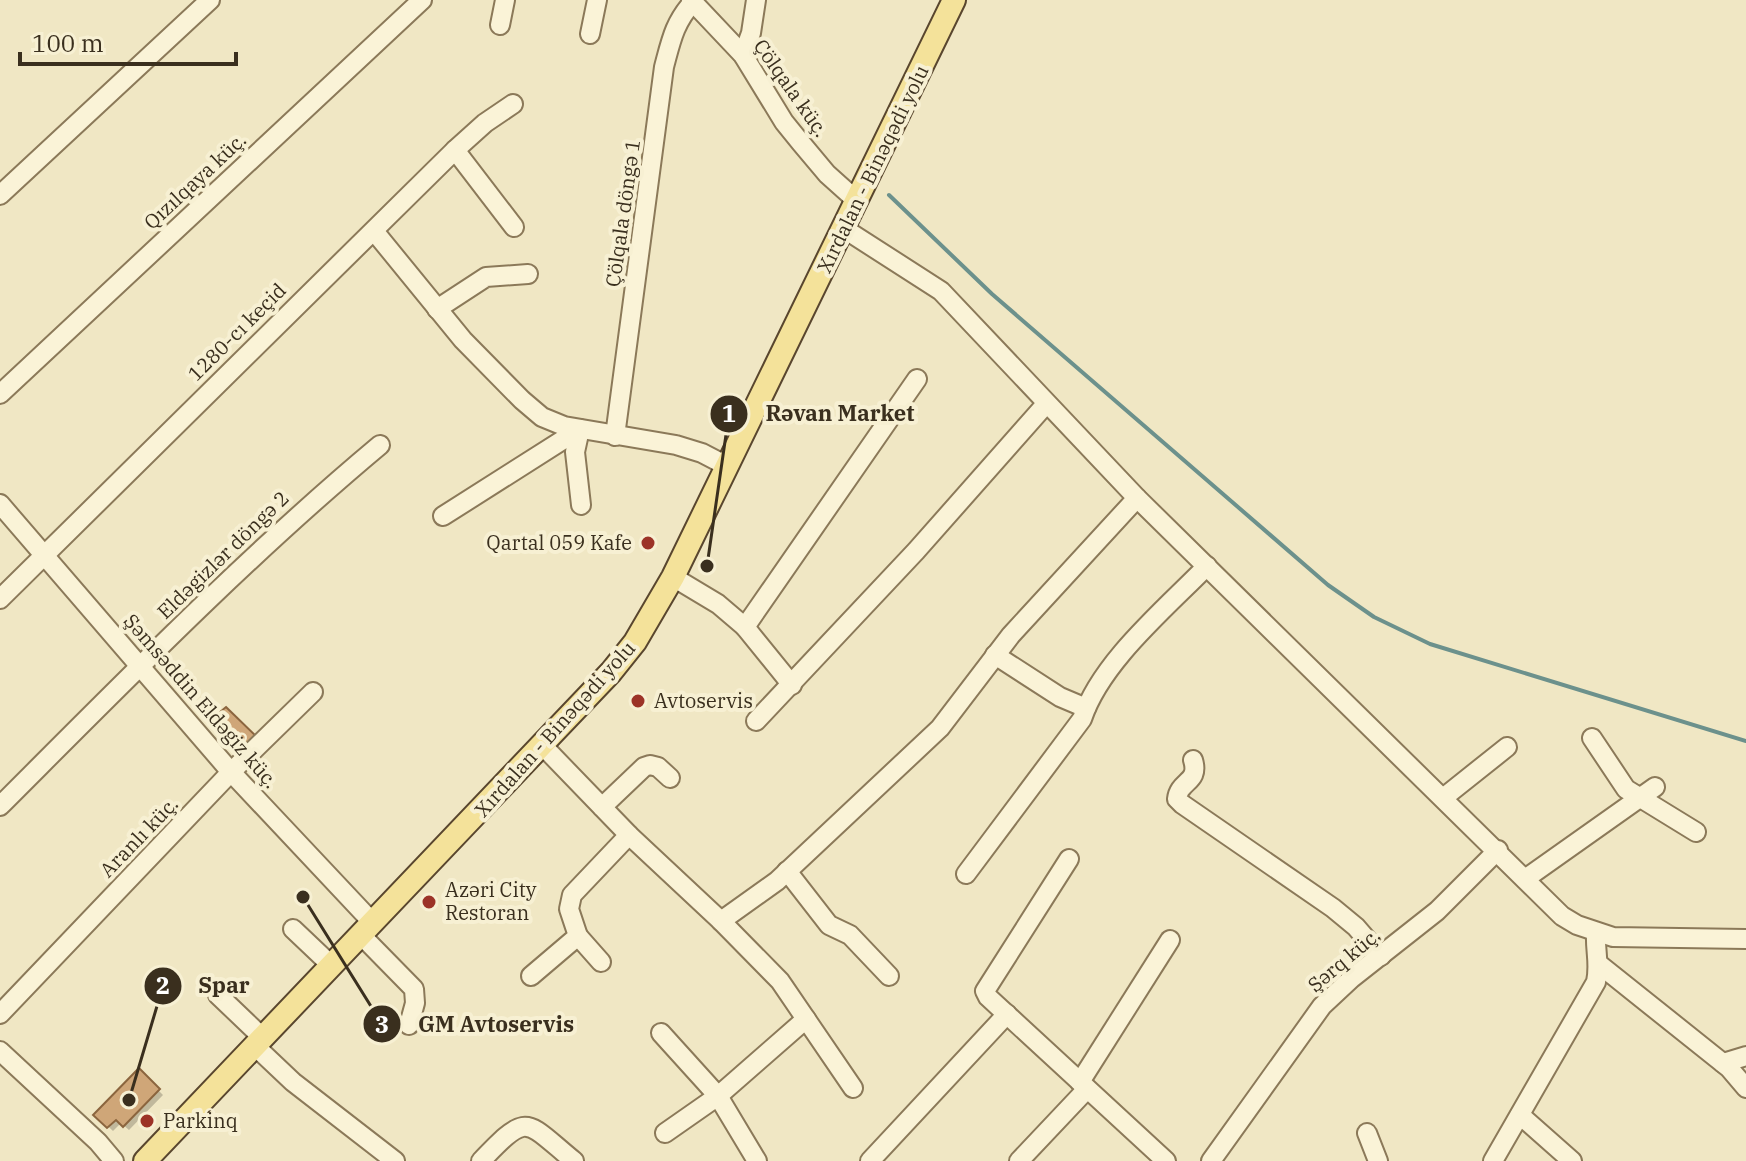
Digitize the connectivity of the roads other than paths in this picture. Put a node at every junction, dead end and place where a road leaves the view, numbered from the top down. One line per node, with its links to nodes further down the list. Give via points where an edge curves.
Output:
1 (210, 0): 13 (street)
2 (422, 0): 21 (street, Qızılqaya küç.)
3 (505, 0): 8 (street)
4 (597, 0): 9 (street)
5 (756, 0): 10 (street)
6 (954, 0): 14 (main road, Xırdalan - Binəqədi yolu)
7 (692, 1): 10 (street, Çölqala küç.); 24 (street, Çölqala döngə 1, via 680,17 664,67)
8 (500, 25)
9 (590, 34)
10 (743, 55): 14 (street, Çölqala küç., via 792,133)
11 (513, 104): 12 (street, 1280-cı keçid)
12 (455, 150): 15 (street); 17 (street, 1280-cı keçid)
13 (0, 195)
14 (856, 200): 16 (main road, Xırdalan - Binəqədi yolu)
15 (514, 227)
16 (843, 228): 22 (street, via 941,291); 26 (main road, Xırdalan - Binəqədi yolu)
17 (374, 231): 19 (street); 31 (street, 1280-cı keçid)
18 (528, 274): 19 (street, via 486,277)
19 (437, 309): 23 (street, via 542,417)
20 (917, 379): 35 (street)
21 (0, 394)
22 (1046, 404): 27 (street); 38 (street)
23 (580, 429): 24 (street); 29 (street, via 575,452); 30 (street)
24 (615, 436): 26 (street, via 676,445)
25 (380, 445): 37 (street, Eldəgizlər döngə 2, via 261,547)
26 (727, 466): 33 (main road, Xırdalan - Binəqədi yolu)
27 (1137, 498): 32 (street); 36 (street)
28 (0, 504): 31 (street, Şəmsəddin Eldəgiz küç.)
29 (581, 505)
30 (443, 516)
31 (45, 555): 34 (street, 1280-cı keçid); 37 (street, Şəmsəddin Eldəgiz küç.)
32 (1207, 566): 40 (street, via 1118,659); 49 (street)
33 (673, 577): 35 (street); 43 (main road, Xırdalan - Binəqədi yolu, via 621,660)
34 (0, 599)
35 (745, 627): 38 (street)
36 (995, 655): 40 (street); 57 (street, via 940,728)
37 (141, 666): 46 (street, Şəmsəddin Eldəgiz küç.); 51 (street, Eldəgizlər döngə 2)
38 (792, 685): 41 (street)
39 (313, 692): 46 (street, Aranlı küç.)
40 (1086, 708): 58 (street)
41 (756, 721)
42 (1592, 738): 50 (street, via 1626,789)
43 (543, 746): 52 (street); 62 (main road, Xırdalan - Binəqədi yolu)
44 (1507, 747): 49 (street)
45 (1193, 760): 67 (street, via 1196,770 1177,799 1333,908)
46 (231, 772): 62 (street, Şəmsəddin Eldəgiz küç.); 74 (street, Aranlı küç.)
47 (670, 778): 52 (street, via 658,767 644,767)
48 (1655, 787): 50 (street)
49 (1443, 798): 55 (street)
50 (1639, 798): 53 (street); 59 (street)
51 (0, 806)
52 (602, 807): 54 (street)
53 (1696, 832)
54 (629, 835): 60 (street); 64 (street, via 572,895 569,909)
55 (1498, 850): 59 (street); 67 (street, Şərq küç., via 1437,911)
56 (1069, 859): 75 (street, via 985,991)
57 (787, 871): 60 (street); 72 (street, via 829,925 850,935)
58 (966, 874)
59 (1525, 879): 63 (street, via 1562,916)
60 (721, 921): 76 (street, via 780,981)
61 (293, 929): 70 (street)
62 (367, 929): 70 (main road, Xırdalan - Binəqədi yolu); 77 (street, Şəmsəddin Eldəgiz küç., via 414,989)
63 (1596, 933): 65 (street); 69 (street)
64 (578, 936): 68 (street); 71 (street)
65 (1746, 939)
66 (1170, 940): 83 (street)
67 (1381, 956): 99 (street, Şərq küç., via 1316,1012)
68 (601, 962)
69 (1600, 965): 82 (street); 87 (street, via 1587,1000)
70 (332, 966): 79 (main road, Xırdalan - Binəqədi yolu)
71 (531, 976)
72 (889, 976)
73 (218, 995): 79 (street)
74 (0, 1014)
75 (1007, 1014): 83 (street); 96 (street)
76 (806, 1019): 84 (street); 86 (street)
77 (409, 1025)
78 (661, 1033): 86 (street)
79 (259, 1042): 91 (main road, Xırdalan - Binəqədi yolu); 92 (street, via 293,1082)
80 (0, 1051): 90 (street)
81 (1746, 1056): 82 (street)
82 (1723, 1063): 85 (street)
83 (1084, 1085): 97 (street); 98 (street)
84 (853, 1088)
85 (1746, 1088)
86 (718, 1096): 88 (street); 95 (street)
87 (1520, 1115): 101 (street); 102 (street)
88 (665, 1133)
89 (1367, 1133): 100 (street)
90 (114, 1161)
91 (145, 1161)
92 (395, 1161)
93 (481, 1161): 94 (street, via 521,1125 532,1126)
94 (574, 1161)
95 (757, 1161)
96 (870, 1161)
97 (1019, 1161)
98 (1166, 1161)
99 (1211, 1161)
100 (1378, 1161)
101 (1493, 1161)
102 (1572, 1161)

